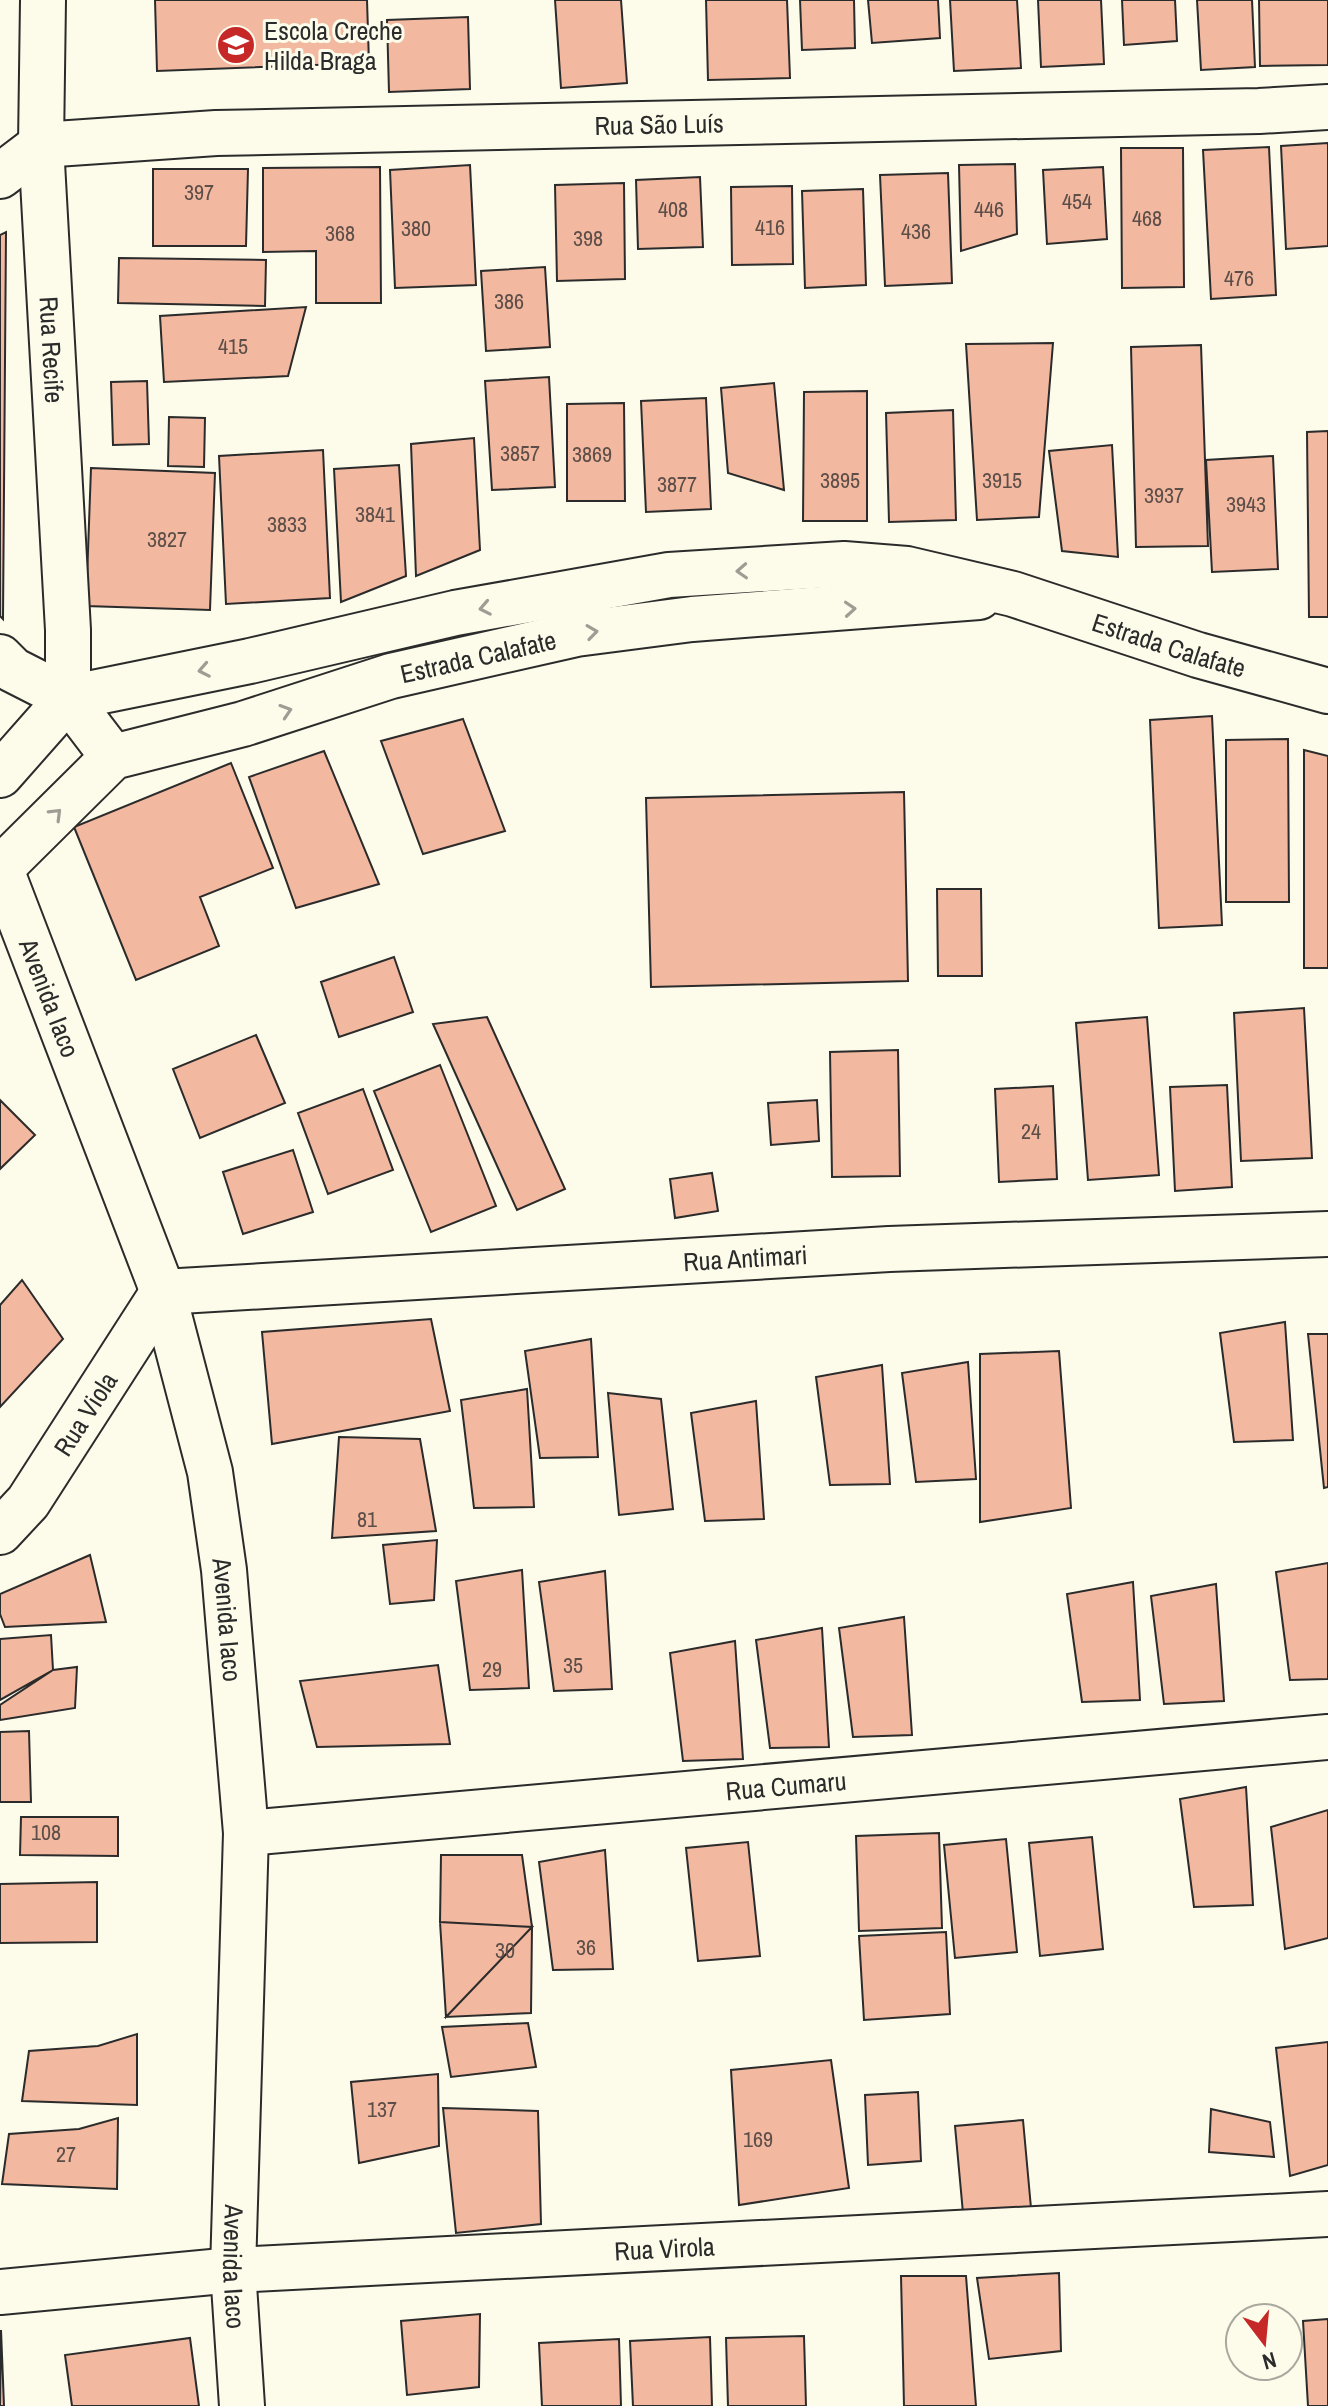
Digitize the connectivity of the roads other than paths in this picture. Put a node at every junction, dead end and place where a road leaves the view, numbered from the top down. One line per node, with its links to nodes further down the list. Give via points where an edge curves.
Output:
1 (43, 0): 3 (street, Rua Recife)
2 (1328, 107): 3 (street, Rua São Luís, via 216,133)
3 (41, 145): 4 (street); 8 (street, Rua Recife)
4 (0, 176)
5 (1013, 594): 7 (street, Estrada Calafate); 8 (street, Estrada Calafate, one-way to 8, via 907,569 844,564 669,575 455,613); 9 (street, Estrada Calafate, one-way to 5, via 243,724 391,676 576,634 692,619)
6 (0, 657): 8 (street, via 13,670)
7 (1328, 691)
8 (68, 698): 9 (street); 10 (street)
9 (113, 757): 11 (street, one-way to 9)
10 (0, 775)
11 (0, 868): 13 (street, Avenida Iaco)
12 (1328, 1234): 13 (street, Rua Antimari, via 889,1249)
13 (163, 1292): 14 (street, Rua Viola, via 28,1502); 16 (street, Avenida Iaco, via 210,1472 224,1570)
14 (0, 1532)
15 (1328, 1737): 16 (street, Rua Cumaru)
16 (246, 1833): 18 (street, Avenida Iaco)
17 (1328, 2214): 18 (street, Rua Virola)
18 (233, 2270): 19 (street, Rua Virola); 20 (street, Avenida Iaco)
19 (0, 2292)
20 (242, 2406)

